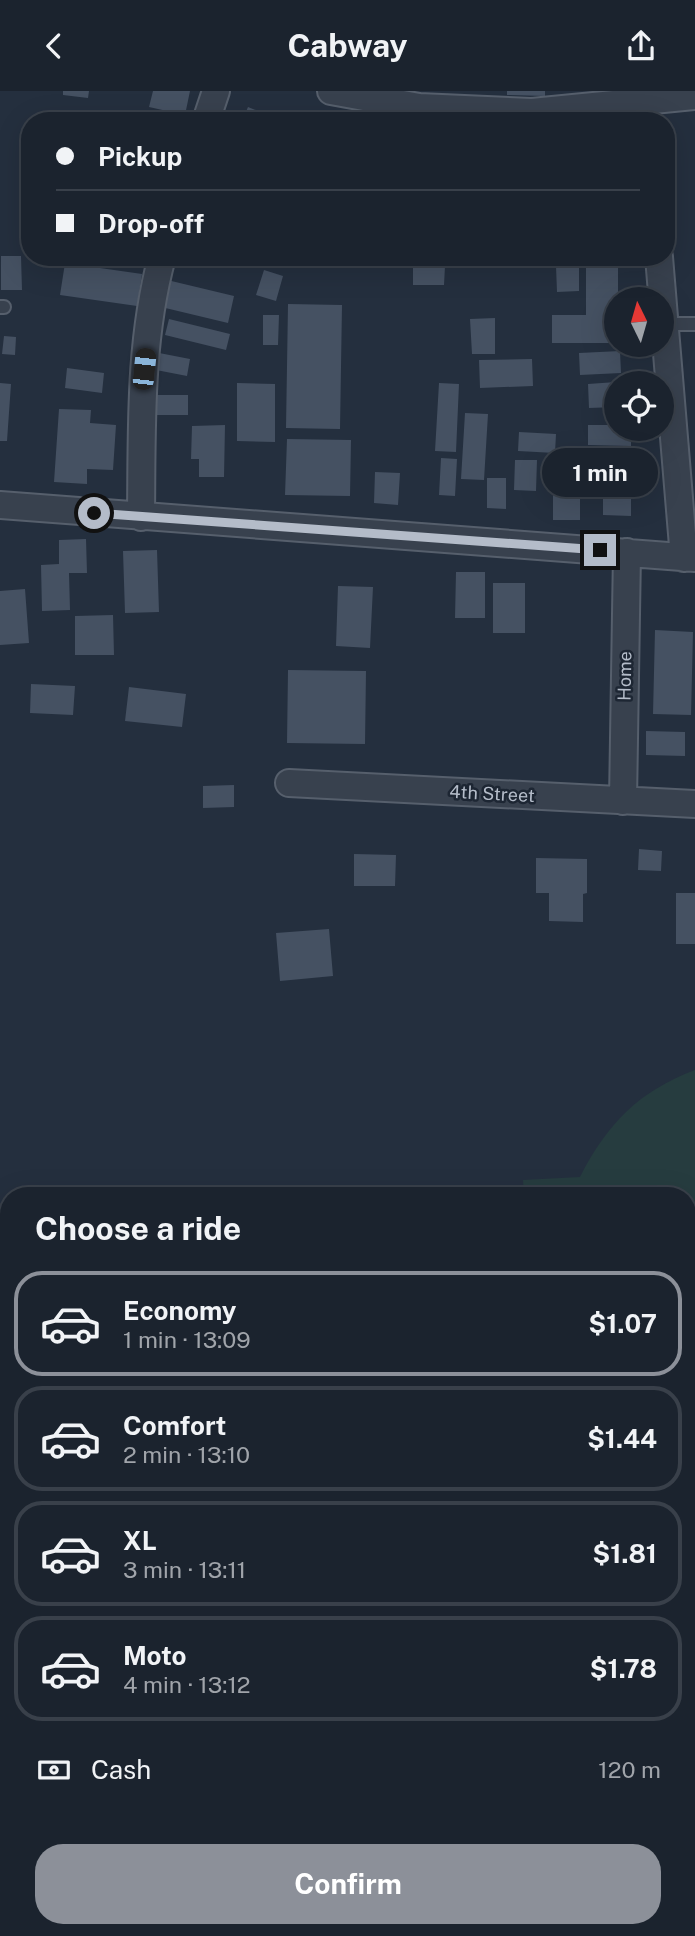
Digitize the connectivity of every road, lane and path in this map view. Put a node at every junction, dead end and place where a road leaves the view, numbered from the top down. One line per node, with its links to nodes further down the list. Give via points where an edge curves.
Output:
1 (216, 91): 5 (street)
2 (331, 91): 4 (street, via 419,107 532,112)
3 (695, 96): 4 (street)
4 (647, 110)
5 (209, 112)
6 (160, 266): 13 (street, via 144,369)
7 (660, 266): 8 (street)
8 (661, 287)
9 (674, 324): 10 (lane)
10 (695, 324)
11 (668, 357): 15 (street)
12 (0, 505): 13 (street)
13 (141, 517): 14 (street)
14 (627, 552): 15 (street); 17 (street, Home)
15 (690, 558)
16 (289, 783): 17 (street, 4th Street)
17 (623, 801): 18 (street, 4th Street)
18 (695, 804)

